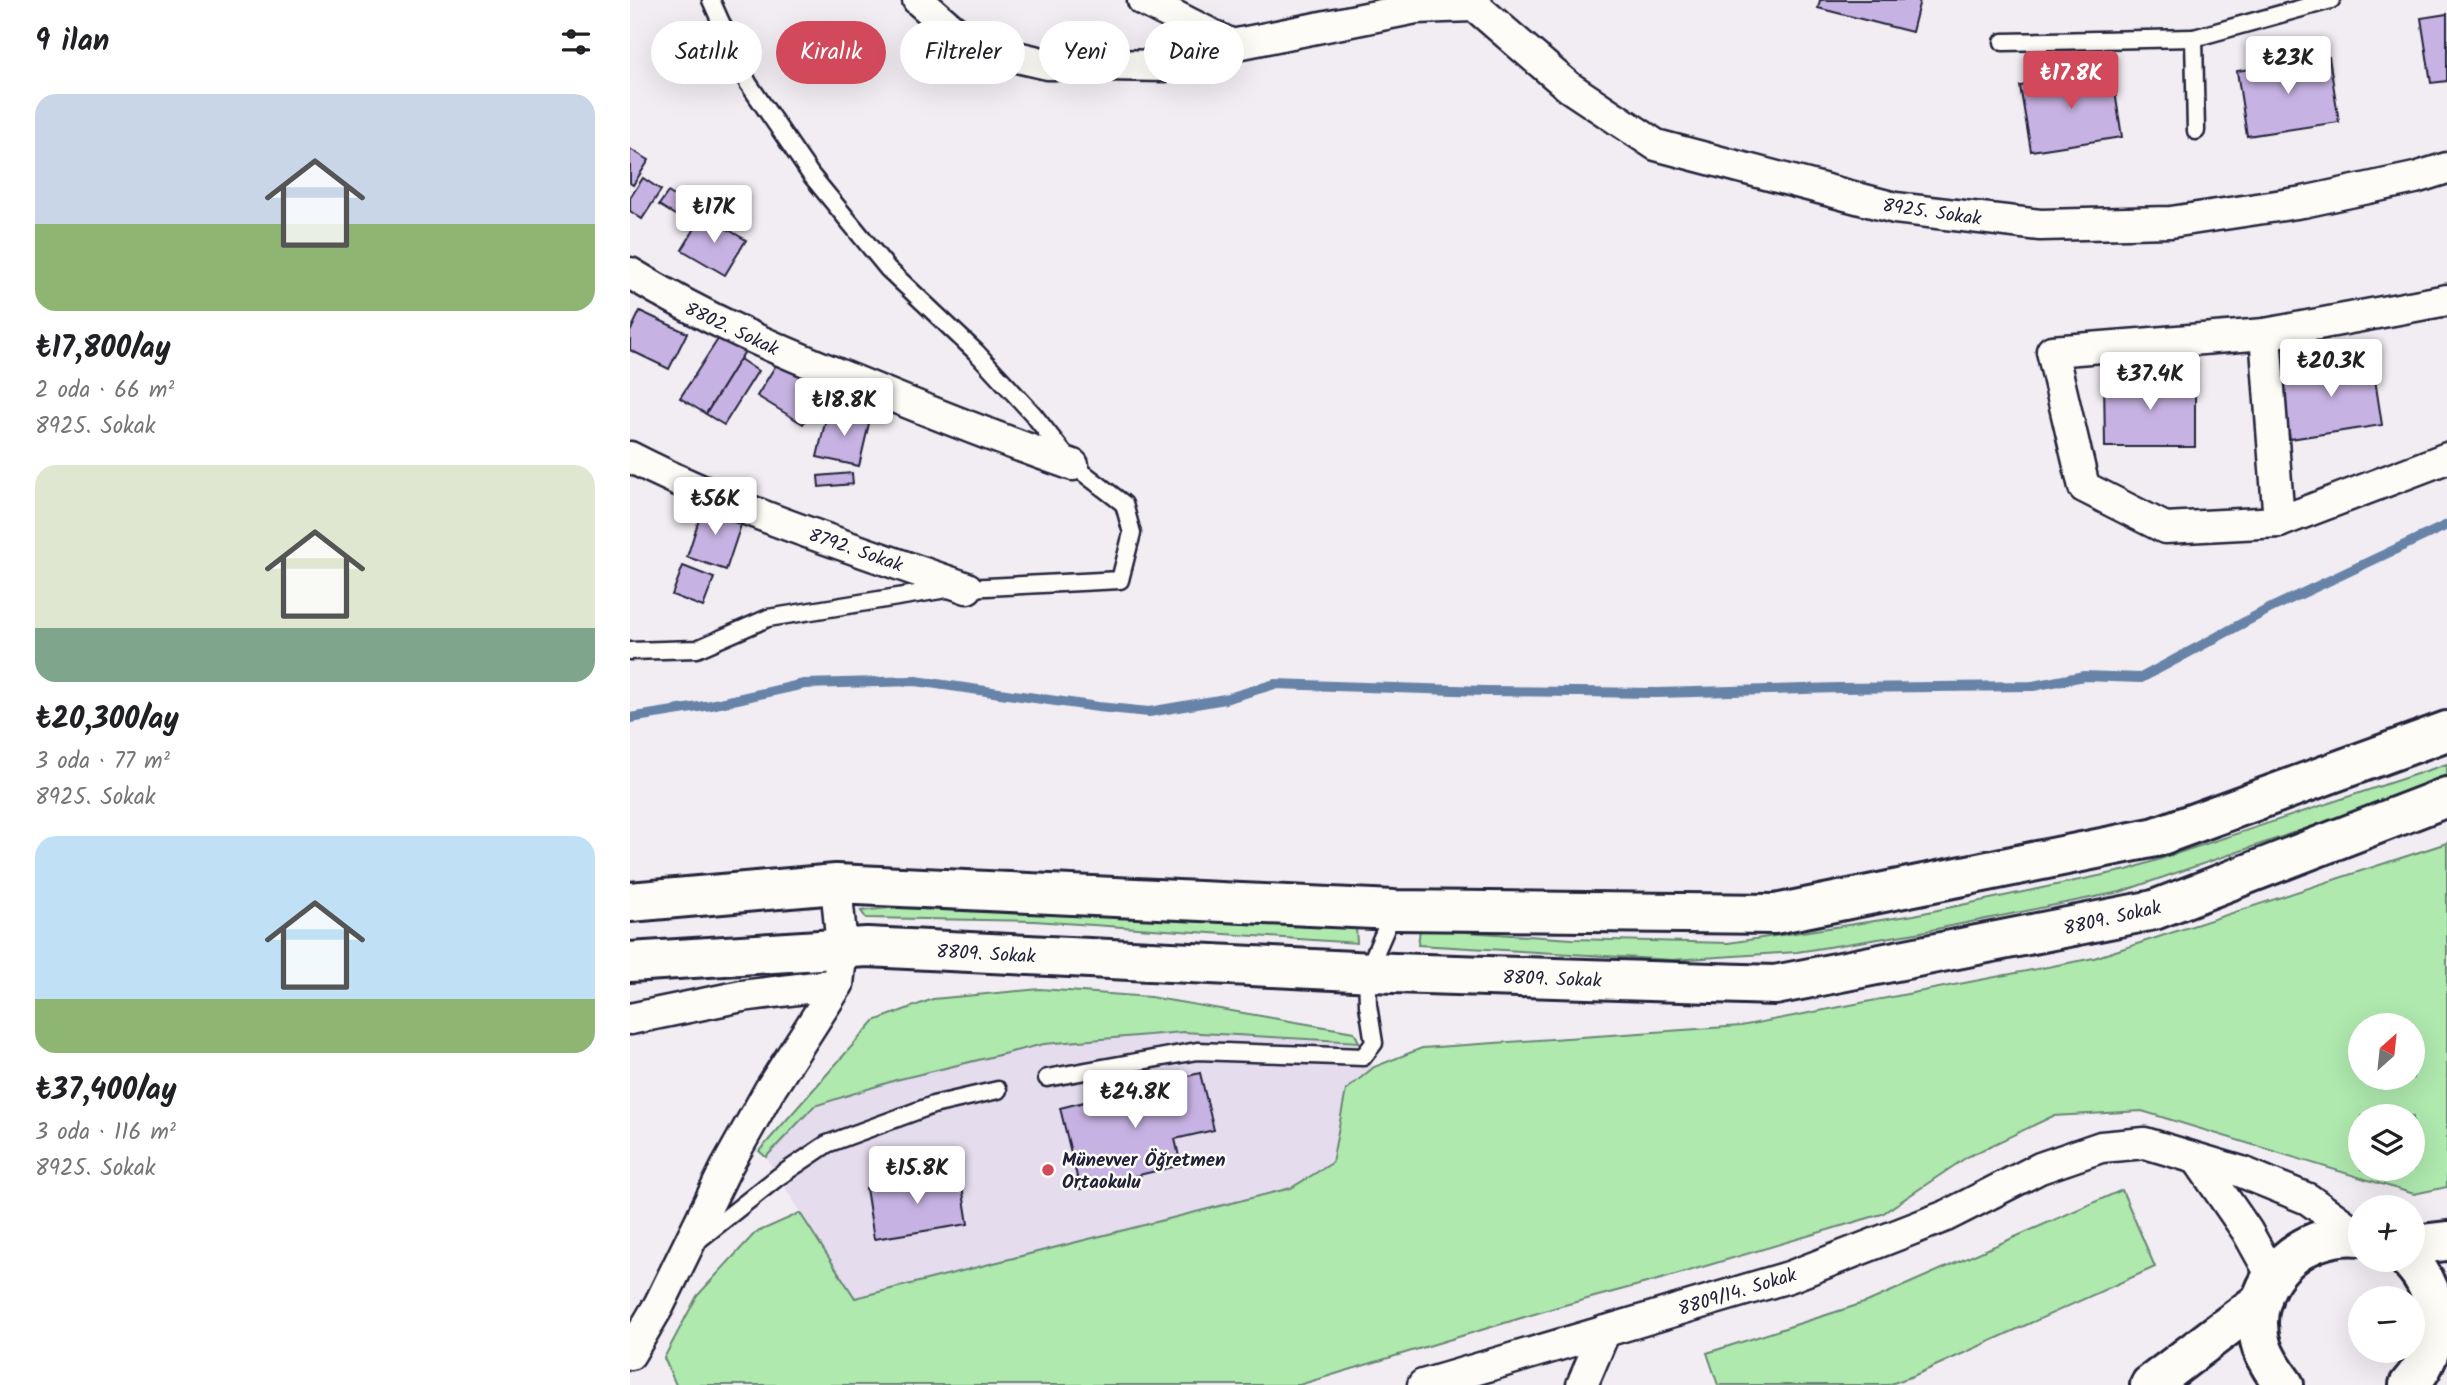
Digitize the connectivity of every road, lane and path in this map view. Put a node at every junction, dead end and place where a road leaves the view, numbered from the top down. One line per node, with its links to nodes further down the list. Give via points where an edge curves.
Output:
1 (711, 0): 19 (lane, via 748,83 811,176 888,268 1033,414)
2 (918, 0): 11 (street, via 955,32 1004,54 1047,64)
3 (1143, 0): 7 (street)
4 (2331, 0): 8 (lane)
5 (1470, 3): 6 (street); 13 (street, 8925. Sokak, via 1569,88 1656,145 1895,208 2040,225 2171,222 2303,202)
6 (1411, 4): 9 (street)
7 (1185, 21)
8 (2194, 37): 10 (lane); 12 (lane)
9 (1244, 41)
10 (2003, 42)
11 (1144, 66)
12 (2196, 131)
13 (2447, 168)
14 (630, 273): 19 (street, 8802. Sokak, via 678,303 763,344)
15 (2447, 300): 16 (street)
16 (2265, 334): 20 (street); 20 (street, via 2052,351 2084,487 2165,527)
17 (630, 457): 21 (street, 8792. Sokak, via 776,522)
18 (2447, 458): 20 (street)
19 (1073, 466): 21 (lane, via 1125,504 1132,533 1120,580)
20 (2279, 522)
21 (967, 588): 22 (lane, via 768,618 698,649)
22 (630, 651)
23 (2447, 731): 27 (street, via 2155,837 1776,914)
24 (2447, 797): 30 (street, 8809. Sokak, via 2154,910 1775,985)
25 (836, 884): 26 (street); 27 (street); 29 (street)
26 (630, 902)
27 (1394, 910): 30 (lane)
28 (630, 962): 29 (street, 8809. Sokak)
29 (840, 966): 30 (street, 8809. Sokak, via 867,947); 31 (street, via 742,996); 39 (street, via 726,1168)
30 (1367, 972): 32 (lane, via 1374,1043 1363,1057 1197,1051)
31 (630, 1019)
32 (1047, 1077)
33 (998, 1090): 39 (lane, via 933,1105 827,1144)
34 (2198, 1160): 35 (street, 8809/14. Sokak, via 2308,1199); 41 (street, via 2247,1231); 42 (street, 8809/14. Sokak, via 2145,1143 2101,1147 2040,1168 1945,1216 1789,1277)
35 (2348, 1227)
36 (2348, 1235): 41 (street, via 2318,1239 2300,1248)
37 (2447, 1241): 38 (street)
38 (2425, 1244)
39 (686, 1250): 43 (street)
40 (2418, 1272): 44 (street, via 2434,1305 2436,1328)
41 (2267, 1288): 47 (street); 48 (street, via 2259,1323 2262,1346)
42 (1605, 1331): 45 (street, 8809/14. Sokak); 46 (street)
43 (630, 1354)
44 (2426, 1372)
45 (1423, 1385)
46 (1582, 1385)
47 (2150, 1385)
48 (2284, 1385)

